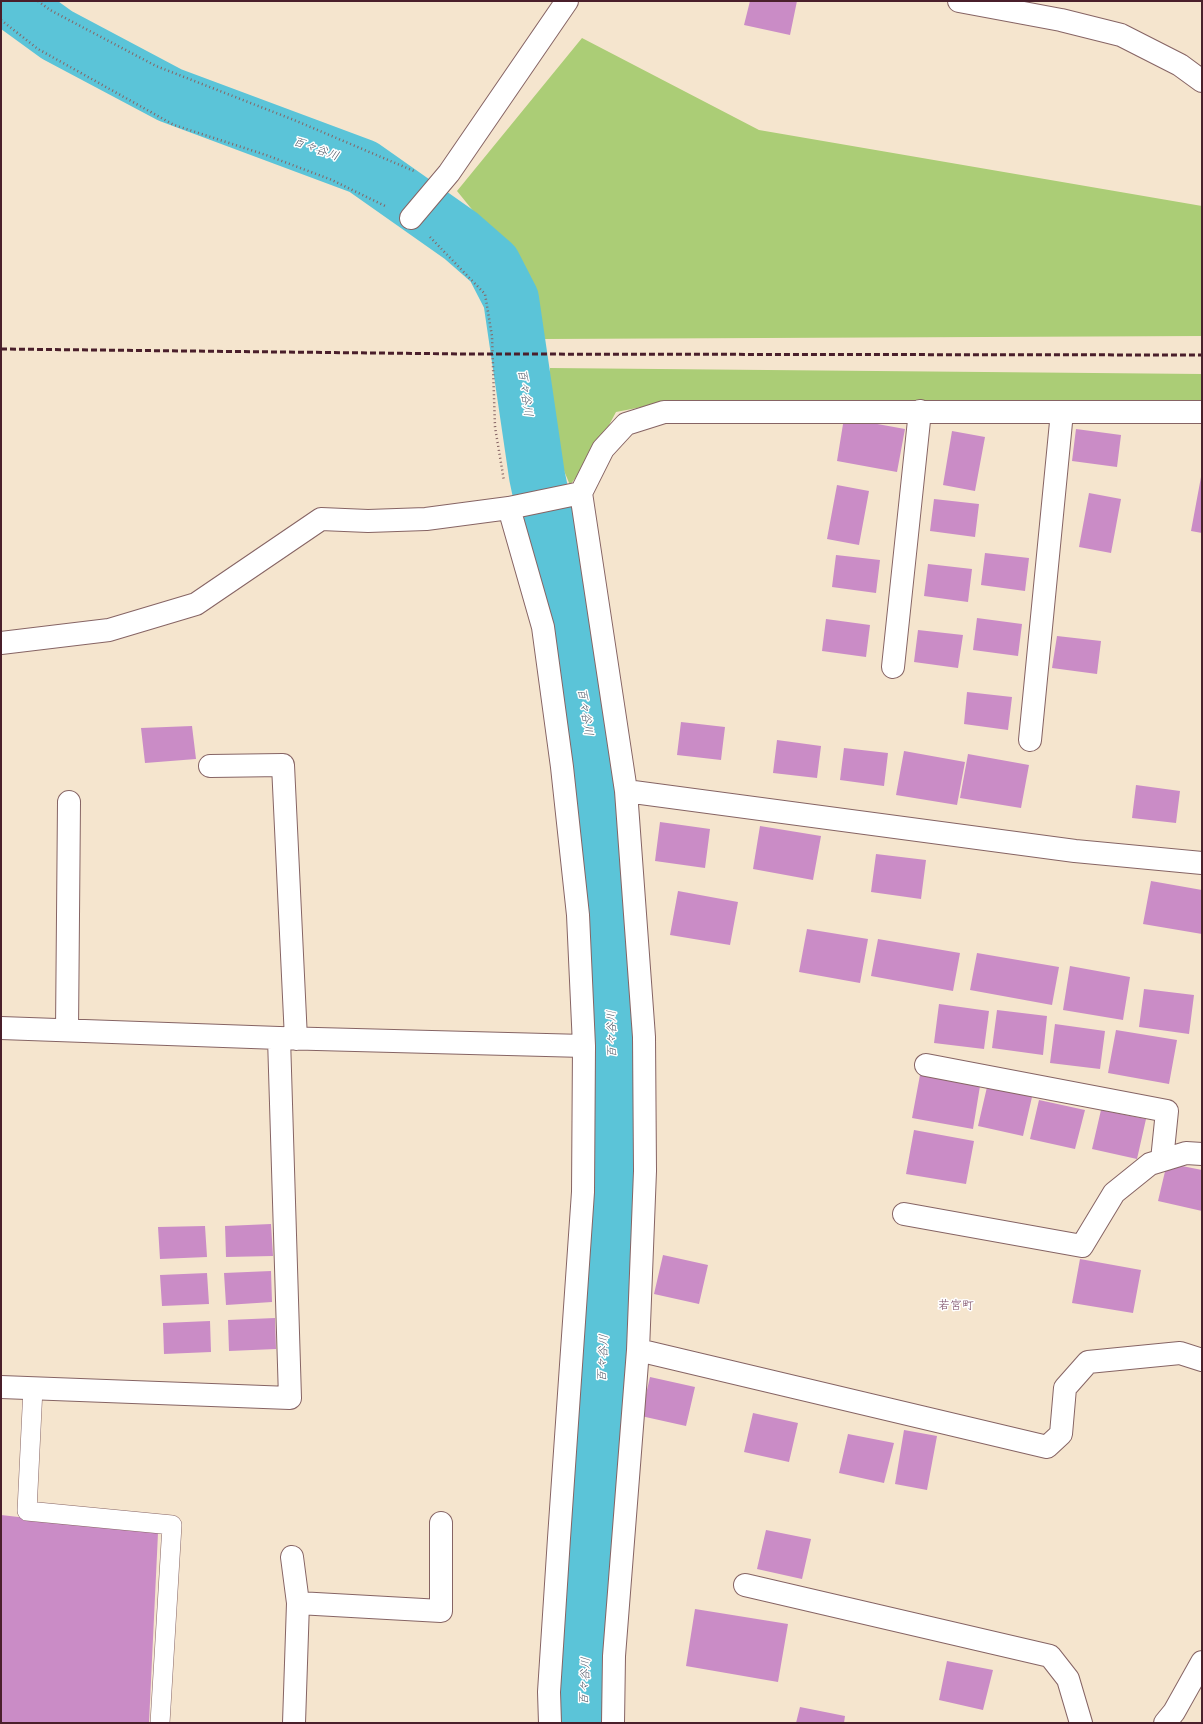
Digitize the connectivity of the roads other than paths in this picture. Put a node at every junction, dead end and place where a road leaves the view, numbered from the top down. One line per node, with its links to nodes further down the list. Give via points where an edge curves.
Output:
1 (567, 1): 4 (street, via 446,177)
2 (959, 1): 3 (street, via 1061,20 1121,35 1180,64)
3 (1202, 82)
4 (411, 218)
5 (920, 411): 6 (street); 8 (street, via 664,412 626,424 603,449); 11 (street)
6 (1062, 412): 7 (street); 12 (street)
7 (1202, 412)
8 (581, 493): 9 (street); 14 (street)
9 (509, 508): 10 (street, via 426,519 321,519 196,604 109,630); 20 (street, via 543,627 578,915)
10 (1, 643)
11 (893, 667)
12 (1030, 740)
13 (210, 766): 19 (street, via 283,766)
14 (626, 791): 16 (street, via 1075,851); 25 (street, via 644,1038 645,1171)
15 (69, 802): 18 (street)
16 (1202, 863)
17 (1, 1028): 18 (street)
18 (67, 1030): 19 (street)
19 (287, 1038): 20 (street); 28 (street, via 290,1398)
20 (584, 1046): 36 (street, via 583,1192 557,1561 549,1692)
21 (926, 1065): 23 (street, via 1166,1111)
22 (1202, 1154): 23 (street, via 1186,1153)
23 (1162, 1160): 24 (street, via 1150,1164 1114,1193 1082,1246)
24 (904, 1214)
25 (638, 1350): 26 (street, via 1047,1447 1061,1434 1065,1388 1088,1362 1180,1353); 37 (street, via 614,1656)
26 (1202, 1360)
27 (1, 1387): 28 (street)
28 (33, 1388): 34 (lane, via 27,1510 172,1525)
29 (441, 1523): 32 (street, via 441,1610)
30 (292, 1557): 32 (street)
31 (745, 1585): 38 (street, via 1050,1656 1068,1679)
32 (298, 1603): 35 (street)
33 (1202, 1662): 39 (street)
34 (160, 1723)
35 (294, 1723)
36 (550, 1723)
37 (613, 1723)
38 (1081, 1723)
39 (1165, 1723)

